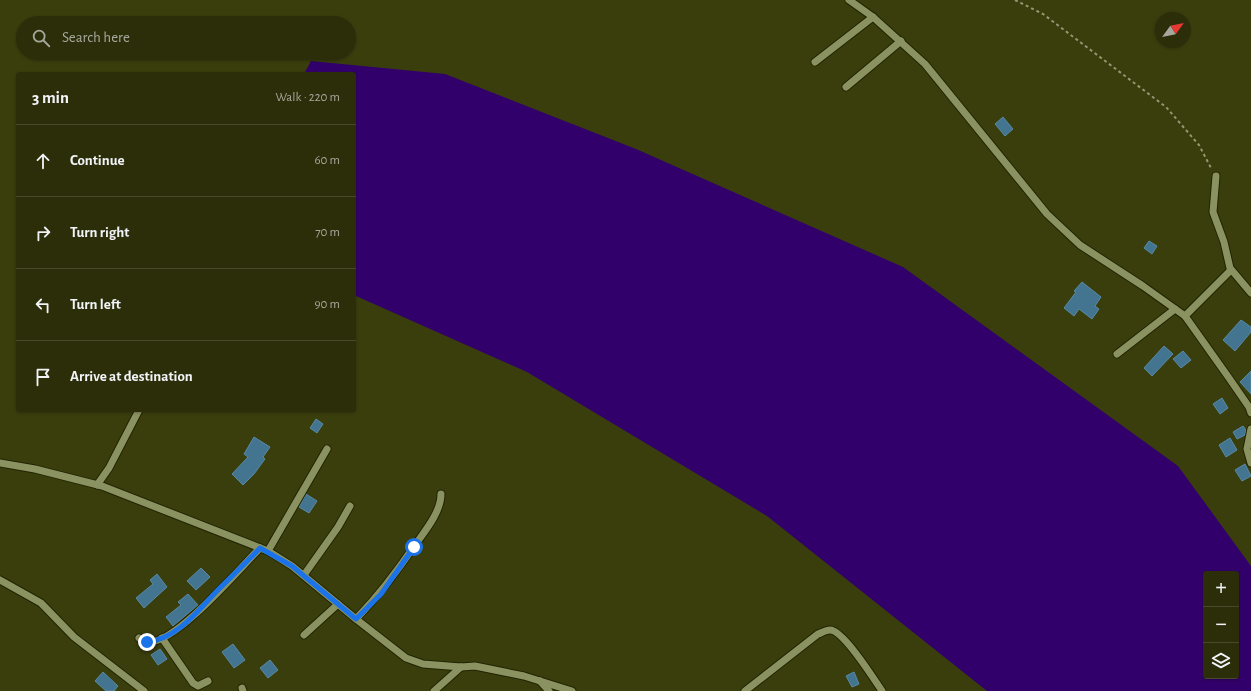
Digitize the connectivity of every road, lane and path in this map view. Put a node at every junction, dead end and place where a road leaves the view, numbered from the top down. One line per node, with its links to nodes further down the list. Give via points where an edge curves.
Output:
1 (849, 0): 3 (street)
2 (1015, 0): 7 (path, via 1043,14 1166,107 1198,145)
3 (873, 17): 4 (street); 5 (street)
4 (901, 41): 6 (street); 10 (street, via 925,64 1064,232)
5 (815, 62)
6 (846, 88)
7 (1216, 176): 8 (street, via 1213,212)
8 (1232, 270): 9 (street); 11 (street)
9 (1251, 293)
10 (1175, 310): 11 (street); 12 (street)
11 (1185, 316): 13 (street)
12 (1117, 354)
13 (1250, 409)
14 (138, 412): 19 (street, via 110,468)
15 (1251, 429): 18 (street, via 1247,449)
16 (326, 449): 23 (street)
17 (0, 463): 19 (street, via 35,468)
18 (1251, 463)
19 (97, 485): 22 (street)
20 (441, 494): 27 (street, via 441,500 428,527 408,557 381,594)
21 (350, 506): 24 (street)
22 (260, 548): 23 (street); 30 (street, via 184,626)
23 (268, 551): 24 (street)
24 (304, 575): 26 (street)
25 (0, 580): 34 (street, via 41,603 74,637)
26 (338, 604): 27 (street); 28 (street)
27 (356, 619): 31 (street, via 406,658 422,664)
28 (304, 635)
29 (139, 638): 30 (street, via 147,642)
30 (162, 638): 32 (street, via 193,683 198,686)
31 (461, 667): 33 (street, via 475,666); 35 (street)
32 (208, 681)
33 (540, 681): 36 (street); 37 (street)
34 (144, 691)
35 (434, 691)
36 (549, 691)
37 (572, 691)
38 (746, 691): 39 (street, via 818,634 830,630 836,632 853,649)
39 (882, 691)

